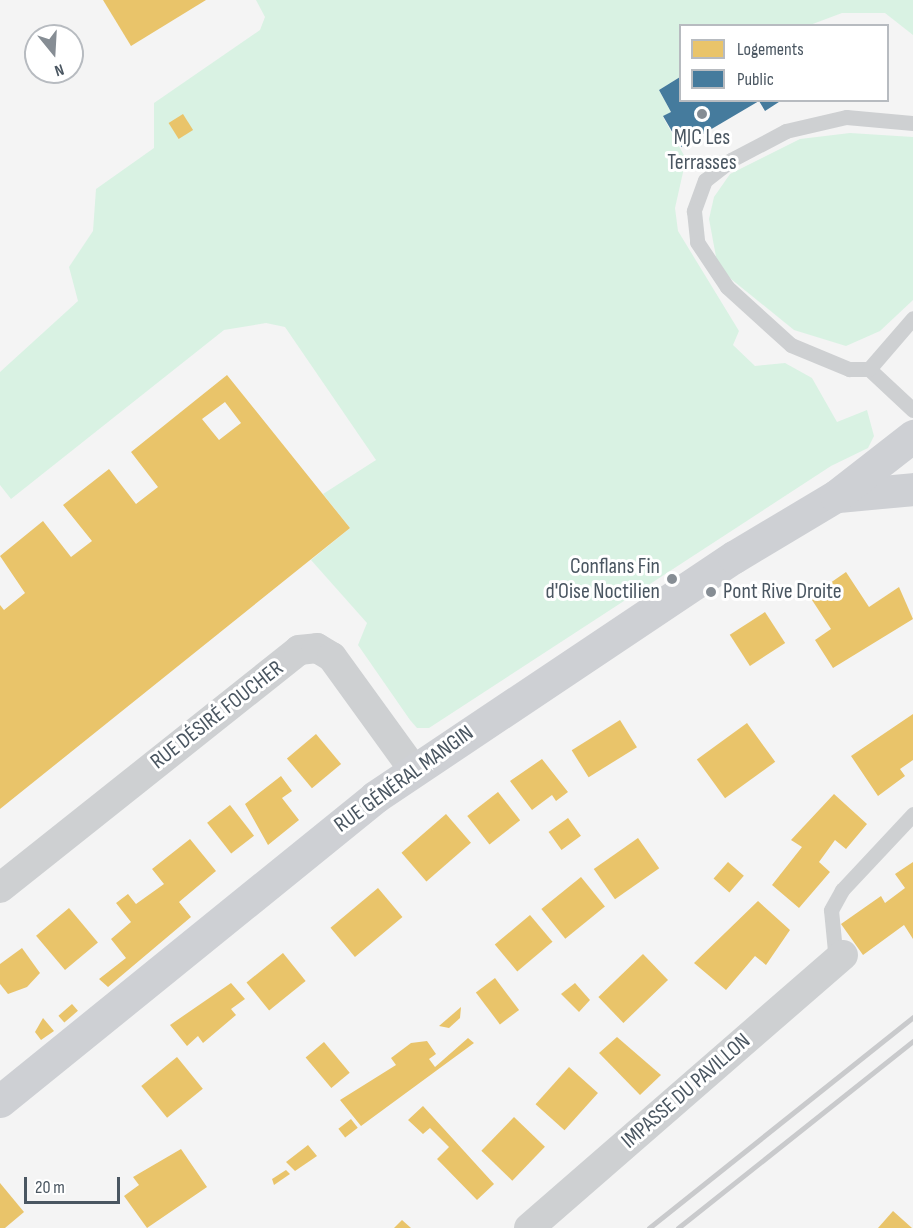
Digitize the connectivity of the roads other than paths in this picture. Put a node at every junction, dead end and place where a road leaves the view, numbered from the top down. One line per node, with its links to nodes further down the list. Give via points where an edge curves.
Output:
1 (913, 123): 3 (lane, via 846,117 786,131 731,160 705,180 694,211 697,242 708,266 734,294 791,345 849,369)
2 (913, 318): 3 (lane)
3 (869, 369): 4 (lane)
4 (913, 410)
5 (913, 436): 7 (main road, RUE GÉNÉRAL MANGIN)
6 (913, 489): 7 (main road, RUE GÉNÉRAL MANGIN)
7 (836, 496): 8 (main road, RUE GÉNÉRAL MANGIN, via 734,557)
8 (413, 769): 10 (street, RUE DÉSIRÉ FOUCHER, via 332,657 317,648 299,650); 12 (main road, RUE GÉNÉRAL MANGIN)
9 (913, 814): 11 (lane, via 837,900 831,922)
10 (0, 888)
11 (839, 958): 13 (street, IMPASSE DU PAVILLON)
12 (0, 1101)
13 (529, 1228)

